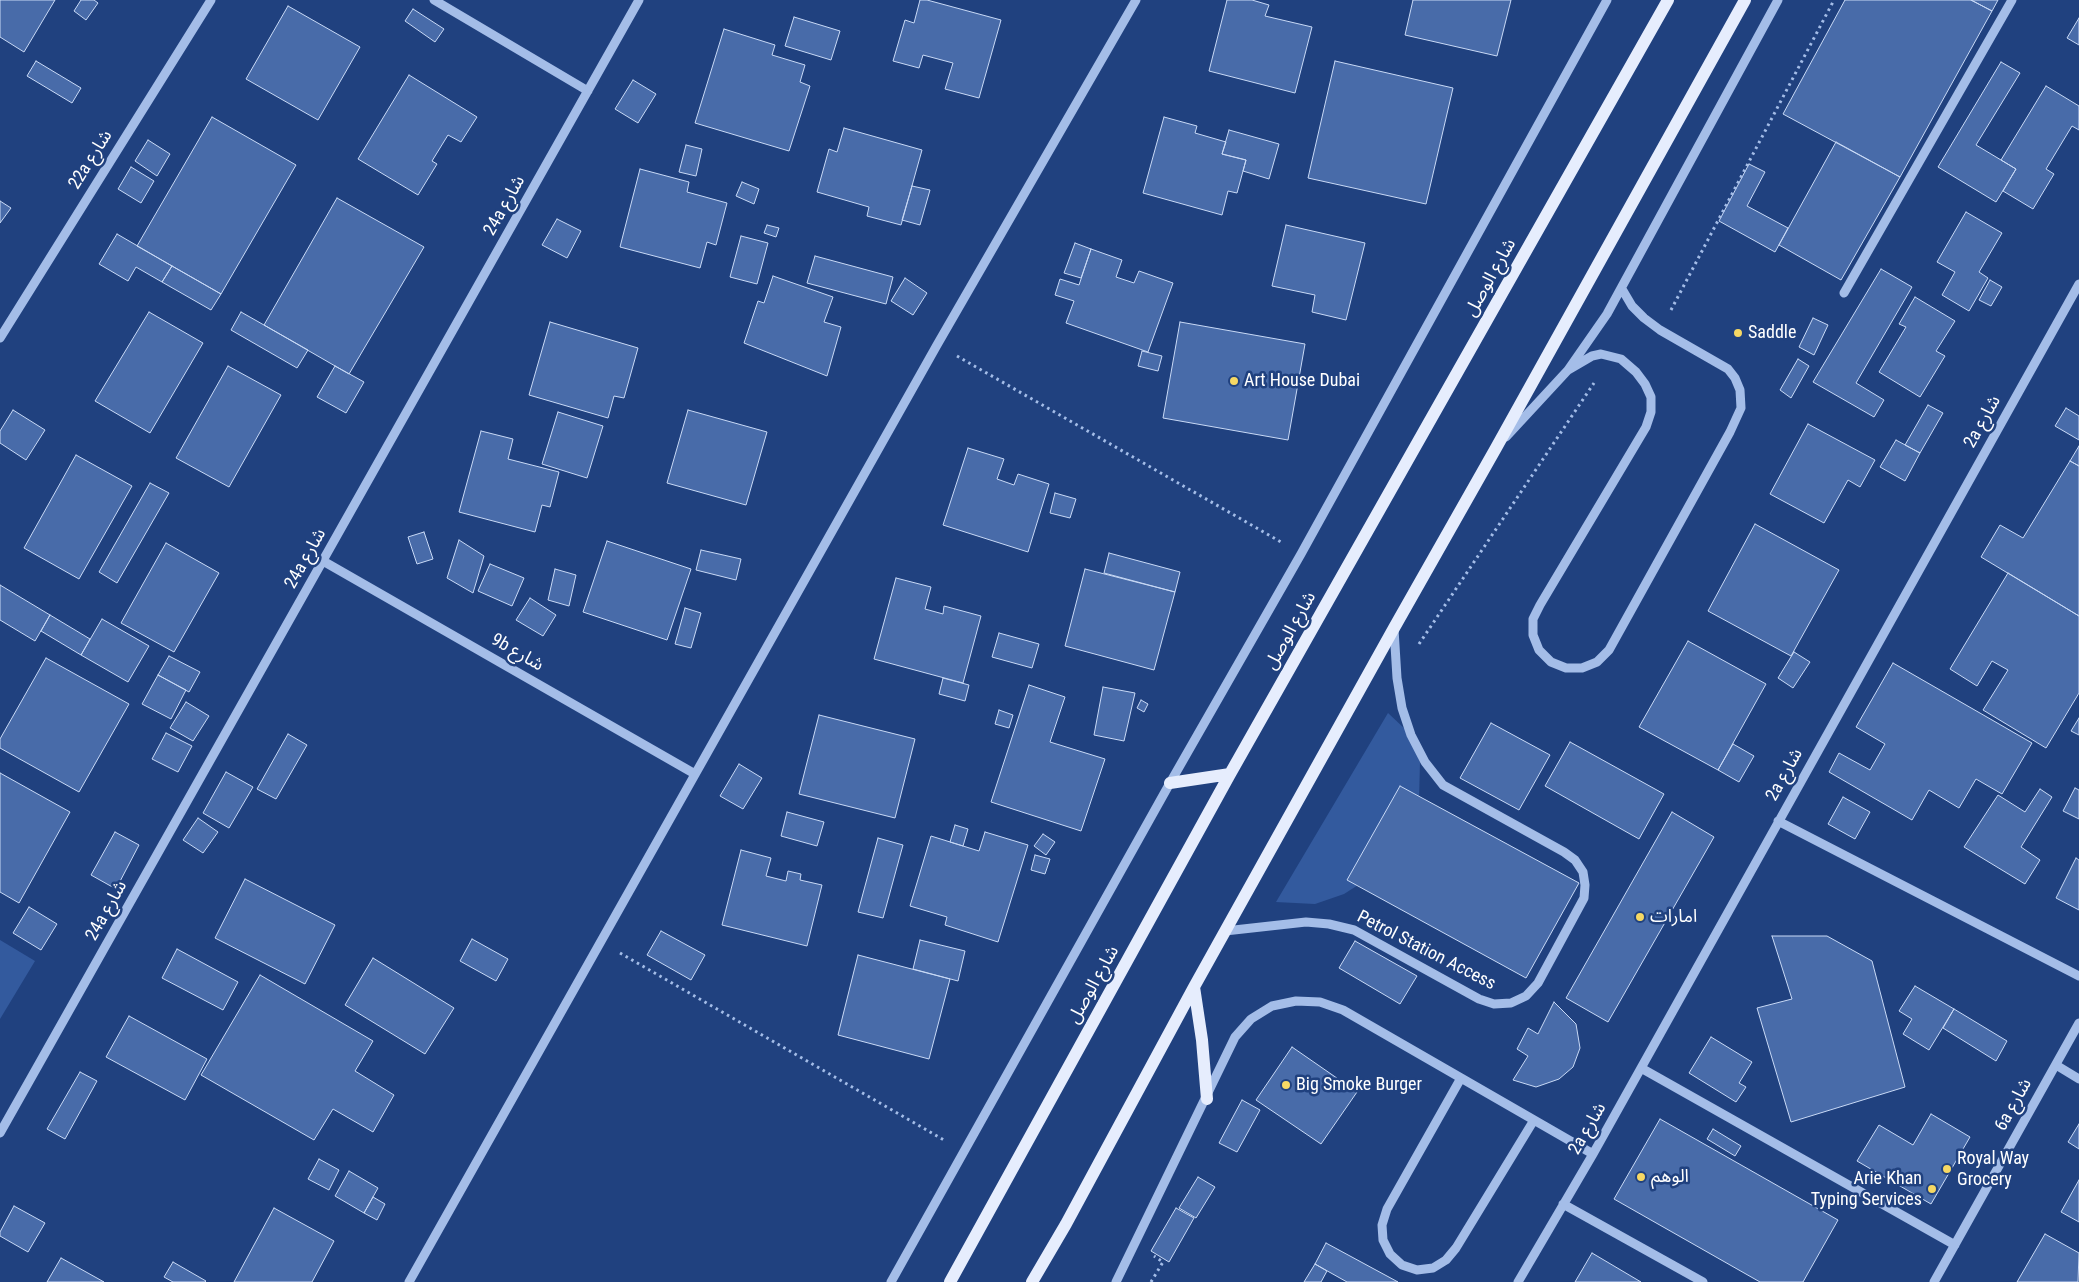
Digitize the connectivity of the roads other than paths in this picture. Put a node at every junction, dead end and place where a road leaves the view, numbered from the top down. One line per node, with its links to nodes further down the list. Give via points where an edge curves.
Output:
1 (211, 0): 14 (street, 22a شارع)
2 (434, 0): 10 (street)
3 (640, 0): 10 (street, 24a شارع)
4 (1136, 0): 19 (street)
5 (1607, 0): 21 (street, شارع الوصل)
6 (1668, 0): 20 (main road, شارع الوصل)
7 (1745, 0): 16 (main road)
8 (1778, 0): 12 (street)
9 (2012, 0): 13 (street)
10 (588, 91): 17 (street, 24a شارع)
11 (2079, 284): 22 (street, 2a شارع)
12 (1622, 289): 15 (street); 15 (street, via 1644,318 1728,369 1740,390 1741,408 1609,650 1597,662 1582,668 1566,668 1551,662 1539,650 1533,636 1533,619 1646,427 1651,412 1646,384 1621,359 1601,354)
13 (1844, 294)
14 (0, 338)
15 (1568, 370): 16 (street)
16 (1496, 448): 18 (main road)
17 (323, 561): 19 (street, 9b شارع); 33 (street, 24a شارع)
18 (1394, 628): 23 (main road); 23 (street, Petrol Station Access, via 1402,708 1411,736 1425,762 1443,785 1564,852 1583,872 1584,898 1538,983 1519,1000 1494,1004 1478,999 1354,930 1306,922)
19 (695, 774): 37 (street)
20 (1230, 774): 21 (main road); 39 (main road, شارع الوصل)
21 (1170, 784): 38 (street, شارع الوصل)
22 (1778, 821): 24 (street); 28 (street, 2a شارع)
23 (1225, 931): 25 (main road)
24 (2079, 976)
25 (1194, 987): 31 (main road); 40 (main road)
26 (2079, 1023): 27 (street, 6a شارع)
27 (2056, 1065): 30 (street); 36 (street, 6a شارع)
28 (1641, 1068): 34 (street, 2a شارع); 36 (street)
29 (1461, 1078): 31 (street, via 1343,1010 1320,1002 1296,1001 1272,1006 1251,1018 1236,1037); 32 (street); 32 (street, via 1382,1225 1383,1240 1390,1254 1402,1265 1417,1270 1433,1268 1446,1260)
30 (2079, 1079)
31 (1206, 1100): 41 (street)
32 (1534, 1120): 34 (street)
33 (0, 1133)
34 (1593, 1154): 35 (street, 2a شارع)
35 (1563, 1204): 42 (street, 2a شارع); 43 (street)
36 (1955, 1245): 44 (street, 6a شارع)
37 (409, 1282)
38 (891, 1282)
39 (950, 1282)
40 (1032, 1282)
41 (1116, 1282)
42 (1518, 1282)
43 (1703, 1282)
44 (1934, 1282)

